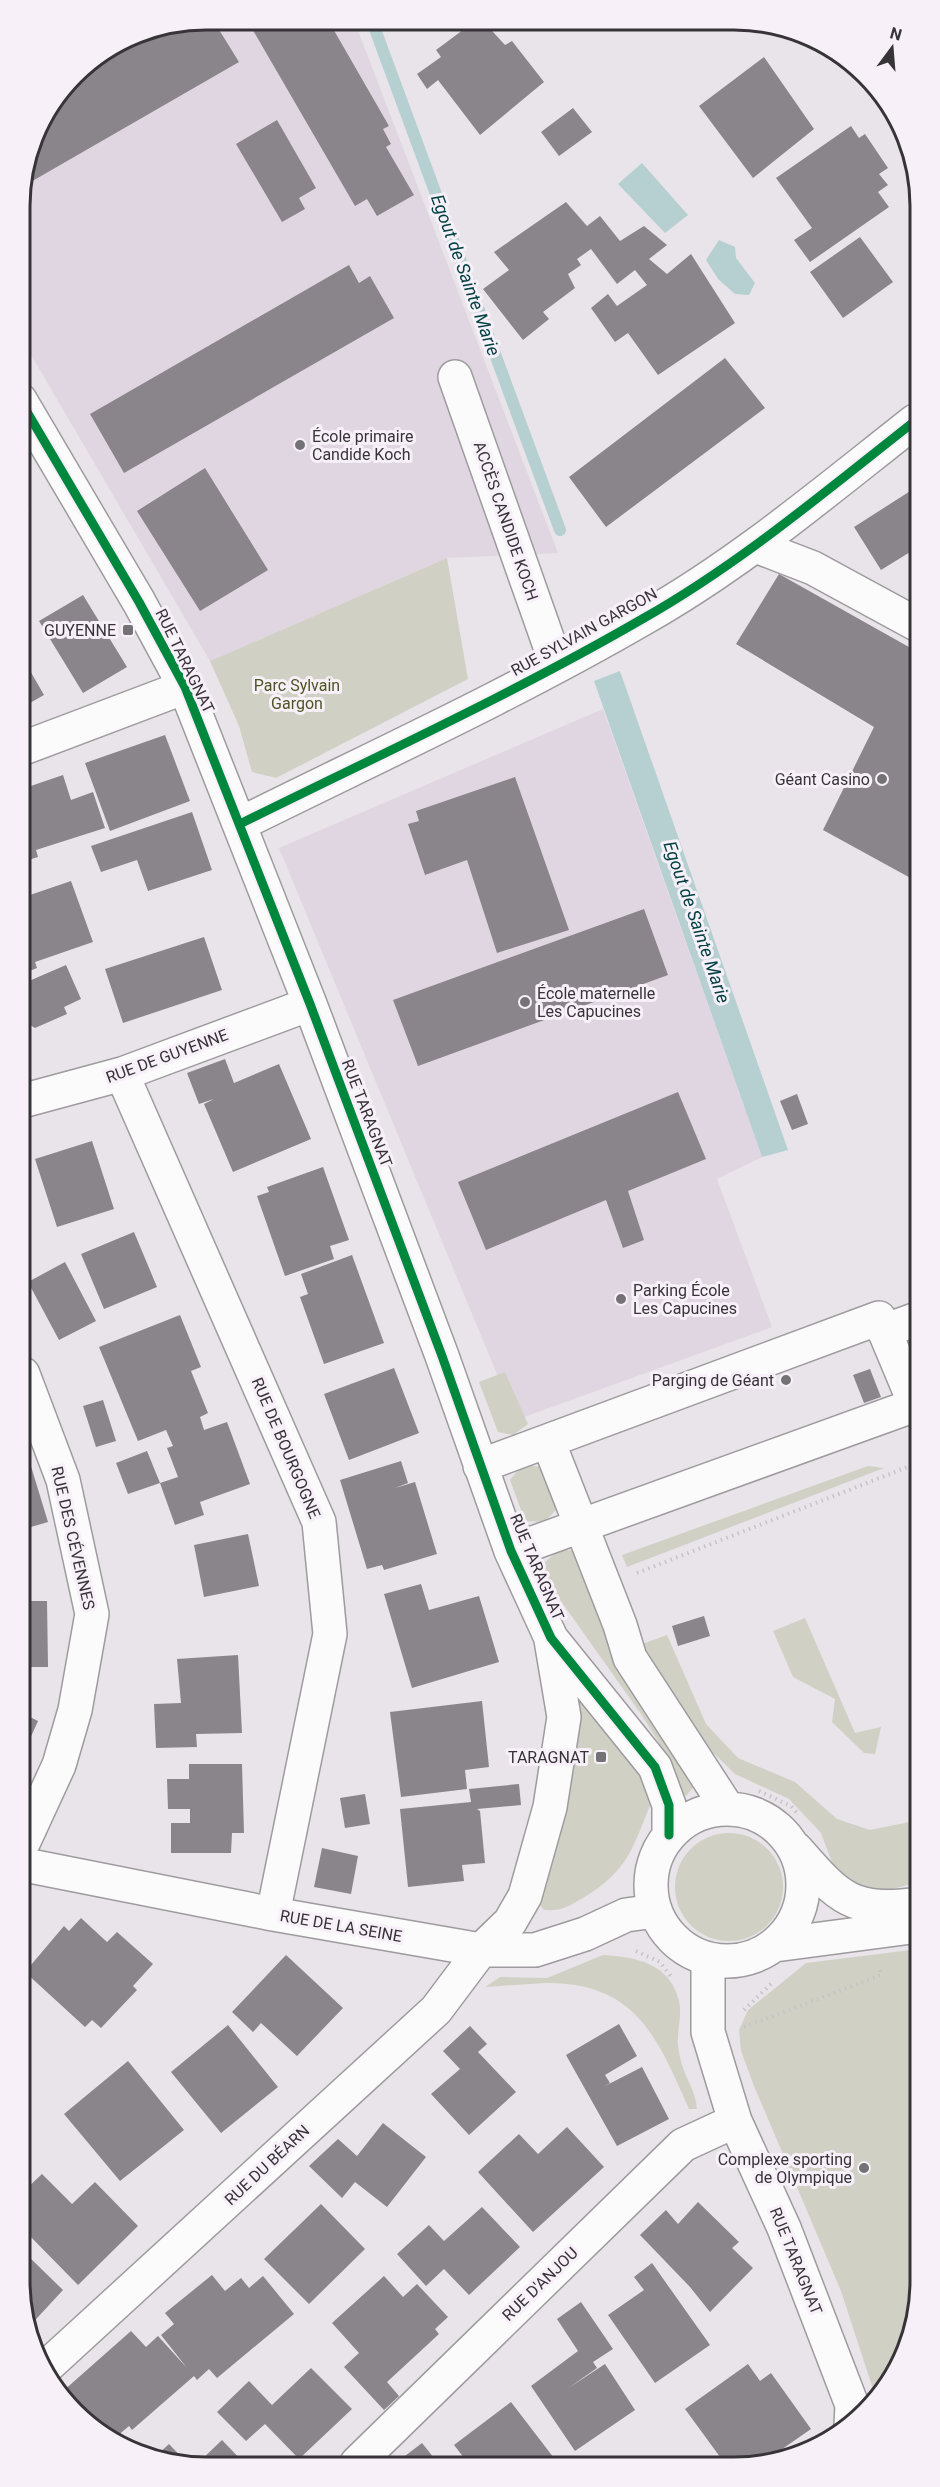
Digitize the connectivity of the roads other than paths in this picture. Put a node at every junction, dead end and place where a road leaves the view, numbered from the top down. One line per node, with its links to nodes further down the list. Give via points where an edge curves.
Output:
1 (455, 376): 6 (street, ACCÈS CANDIDE KOCH)
2 (30, 415): 7 (street, RUE TARAGNAT)
3 (910, 425): 4 (street, RUE SYLVAIN GARGON)
4 (756, 546): 5 (street, via 813,568); 6 (street, RUE SYLVAIN GARGON, via 645,618)
5 (910, 621)
6 (564, 662): 9 (street, RUE SYLVAIN GARGON)
7 (185, 687): 8 (street); 9 (street, RUE TARAGNAT)
8 (30, 746)
9 (240, 824): 10 (street, RUE TARAGNAT)
10 (310, 1004): 11 (street, RUE DE GUYENNE); 19 (street, RUE TARAGNAT)
11 (122, 1074): 12 (street, RUE DE GUYENNE); 30 (street, RUE DE BOURGOGNE, via 319,1522 330,1634)
12 (30, 1099)
13 (910, 1320): 14 (street)
14 (882, 1325): 16 (street); 18 (street)
15 (30, 1393): 24 (street, RUE DES CÉVENNES, via 63,1480 92,1614 75,1710 59,1765)
16 (910, 1393)
17 (910, 1410): 20 (street)
18 (548, 1441): 19 (street); 20 (street)
19 (480, 1466): 21 (street, RUE TARAGNAT)
20 (582, 1526): 21 (street); 23 (street, via 630,1658)
21 (511, 1551): 22 (street, RUE TARAGNAT)
22 (551, 1638): 25 (street, RUE TARAGNAT, via 655,1767 669,1805); 33 (street, RUE DU BÉARN, via 564,1717 550,1807 525,1896 510,1922)
23 (728, 1809): 25 (street, via 706,1812 685,1821); 26 (street, via 769,1822)
24 (30, 1828)
25 (669, 1835): 29 (street, via 651,1872)
26 (785, 1836): 28 (street, via 829,1887 855,1903); 32 (street, via 798,1857 803,1880 801,1904 792,1926)
27 (30, 1866): 30 (street, RUE DE LA SEINE)
28 (910, 1905)
29 (655, 1911): 33 (street, RUE DE LA SEINE, via 626,1915 585,1935 535,1950); 34 (street, via 667,1932 685,1949)
30 (273, 1914): 33 (street, RUE DE LA SEINE)
31 (910, 1927): 32 (street)
32 (776, 1944): 34 (street, via 755,1956 732,1961)
33 (481, 1950): 36 (street, RUE DU BÉARN, via 436,2010)
34 (708, 1959): 35 (street, RUE TARAGNAT, via 708,2032)
35 (735, 2121): 37 (street, RUE TARAGNAT, via 784,2228); 38 (street, RUE D'ANJOU, via 683,2145)
36 (51, 2363)
37 (852, 2411)
38 (363, 2457)

